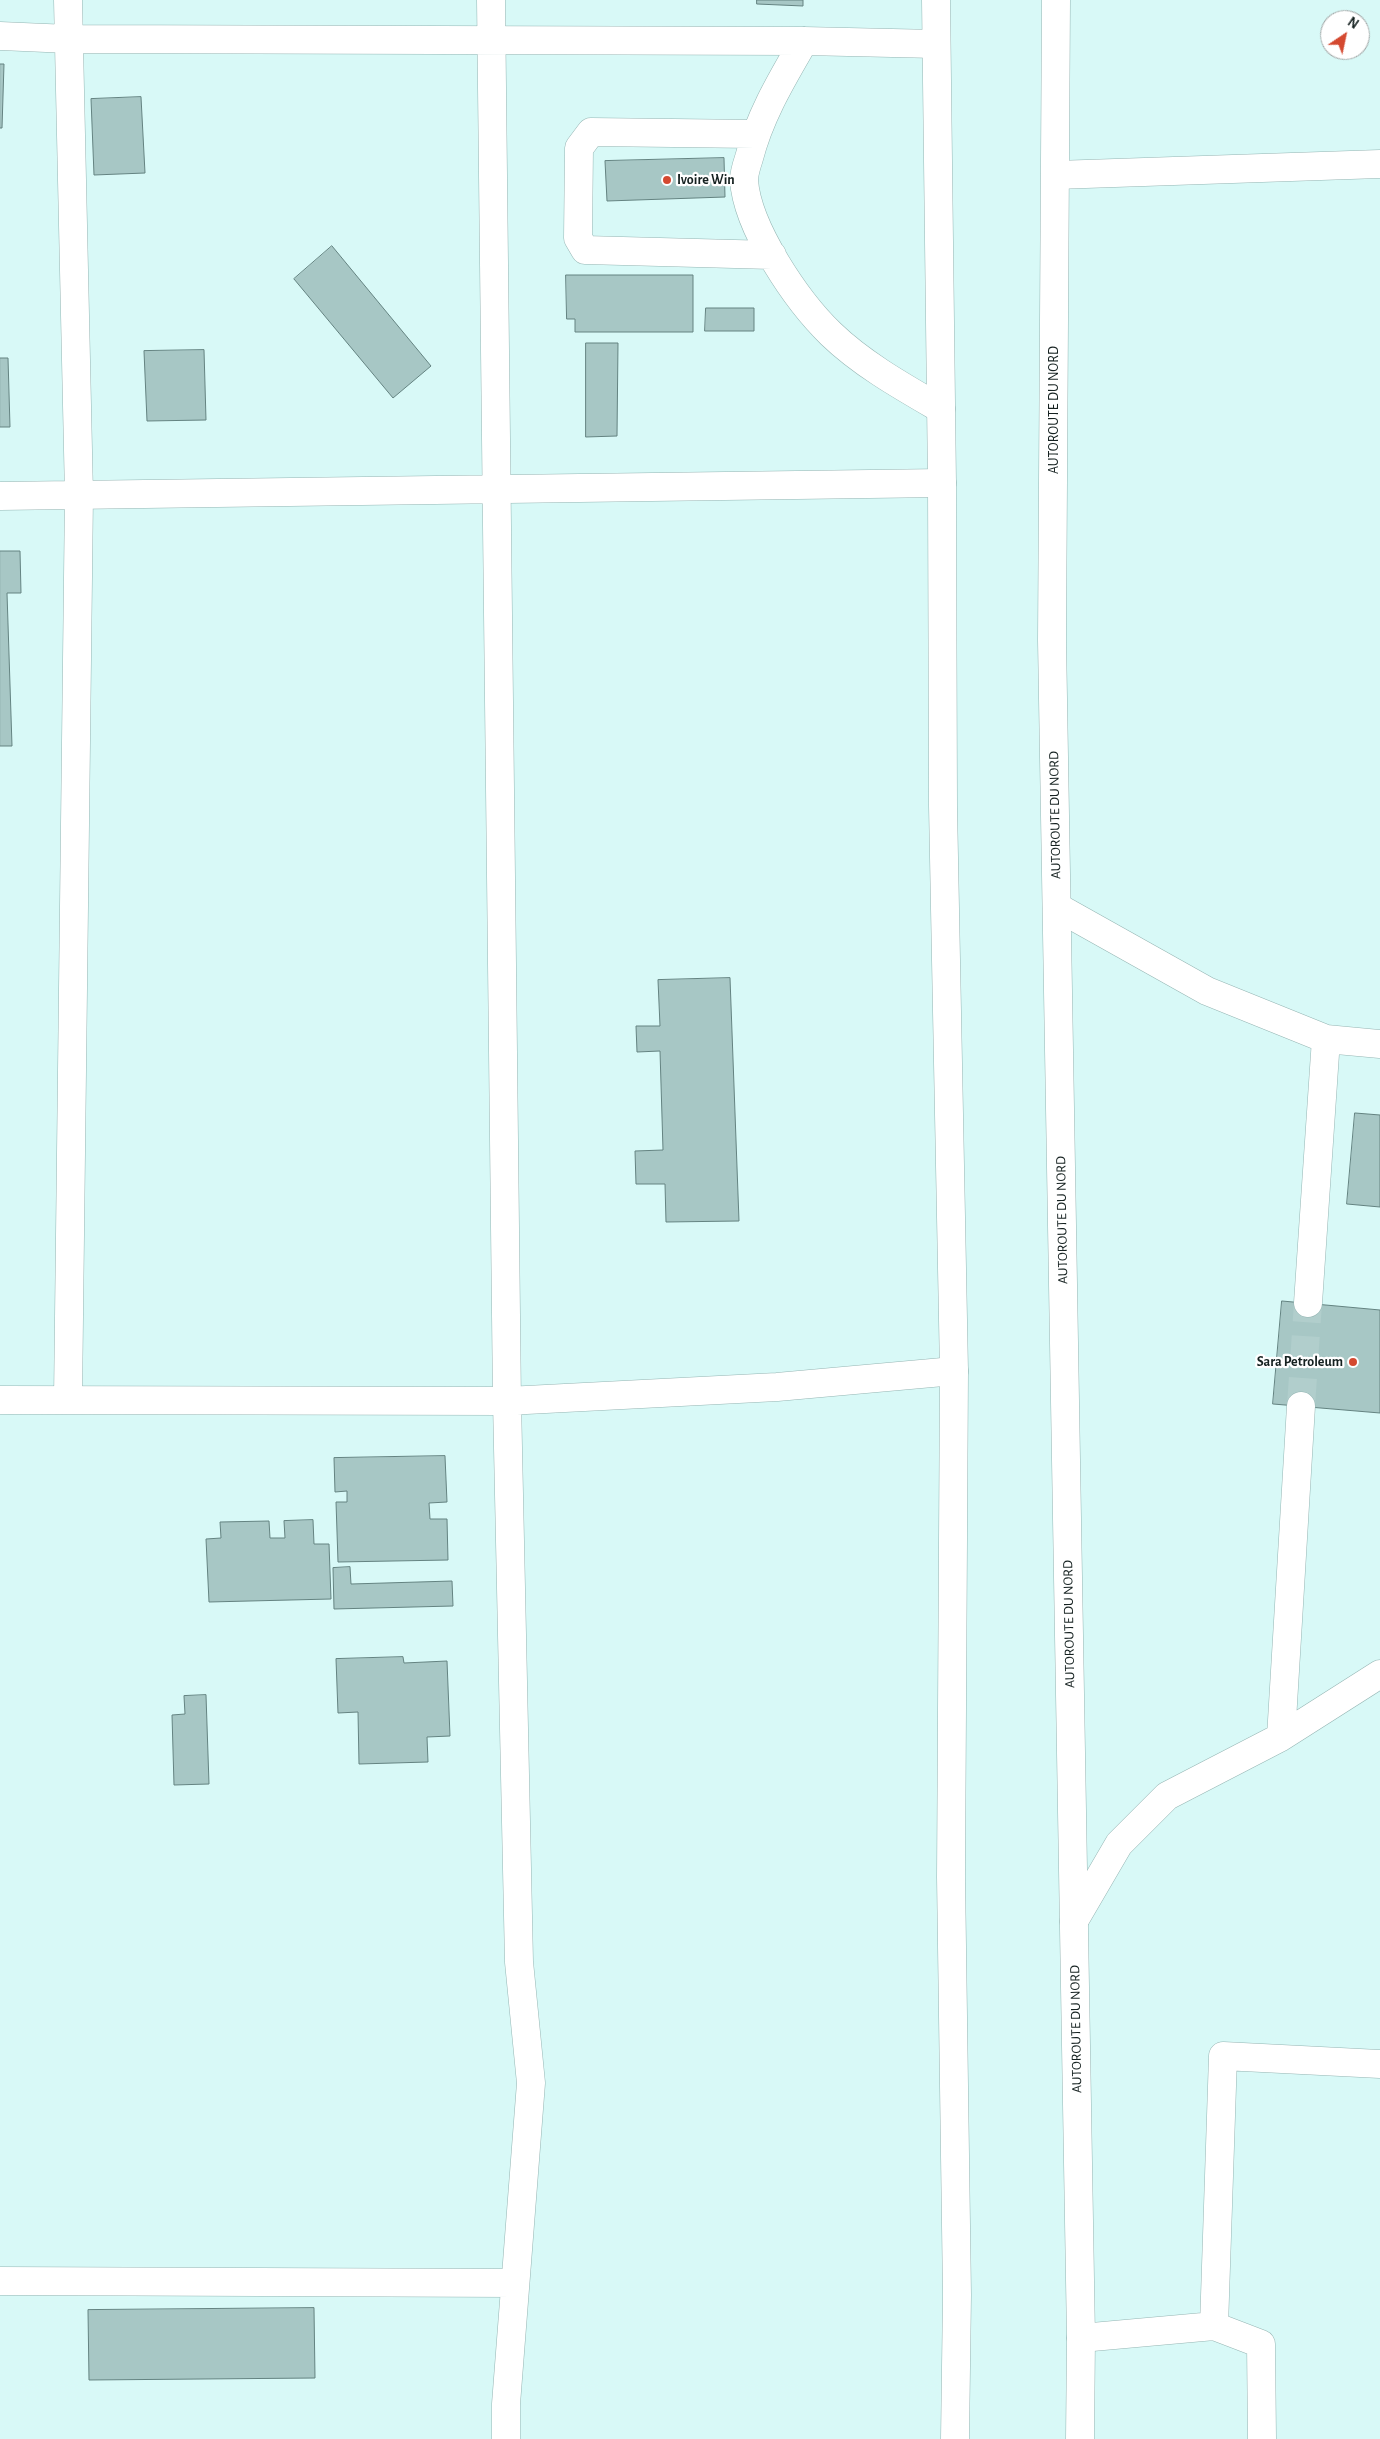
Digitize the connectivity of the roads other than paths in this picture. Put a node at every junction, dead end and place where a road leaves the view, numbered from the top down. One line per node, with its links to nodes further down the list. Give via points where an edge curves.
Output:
1 (68, 0): 6 (main road)
2 (491, 0): 7 (main road)
3 (936, 0): 9 (main road)
4 (1056, 0): 12 (main road, AUTOROUTE DU NORD)
5 (0, 36): 6 (main road)
6 (69, 39): 7 (main road); 17 (main road)
7 (492, 41): 8 (main road); 16 (main road)
8 (804, 41): 9 (main road); 10 (main road)
9 (936, 44): 14 (main road)
10 (755, 134): 13 (main road, via 744,179 755,222); 13 (main road, via 591,132 580,148 578,238 585,250)
11 (1380, 164): 12 (main road)
12 (1056, 175): 19 (main road, AUTOROUTE DU NORD, via 1052,640)
13 (772, 255): 14 (main road, via 782,275 830,334 892,381)
14 (940, 408): 15 (main road)
15 (942, 483): 16 (main road); 23 (main road, via 943,816)
16 (497, 489): 17 (main road); 26 (main road)
17 (79, 495): 18 (main road); 24 (main road)
18 (0, 496)
19 (1057, 907): 20 (main road, via 1207,990); 30 (main road, AUTOROUTE DU NORD)
20 (1326, 1039): 21 (main road); 22 (main road)
21 (1380, 1044)
22 (1308, 1303)
23 (954, 1371): 26 (main road, via 777,1388); 37 (main road, via 951,1877 957,2295)
24 (68, 1399): 25 (main road); 26 (main road)
25 (0, 1400)
26 (507, 1401): 33 (main road, via 519,1962 531,2083)
27 (1301, 1406): 29 (main road)
28 (1380, 1674): 29 (main road)
29 (1280, 1737): 30 (main road, via 1166,1796 1119,1844)
30 (1074, 1921): 35 (main road, AUTOROUTE DU NORD)
31 (1380, 2064): 34 (main road, via 1223,2056)
32 (0, 2281): 33 (main road)
33 (515, 2283): 36 (main road)
34 (1214, 2326): 35 (main road); 39 (main road, via 1261,2344)
35 (1081, 2338): 38 (main road, AUTOROUTE DU NORD)
36 (506, 2439)
37 (955, 2439)
38 (1080, 2439)
39 (1262, 2439)

